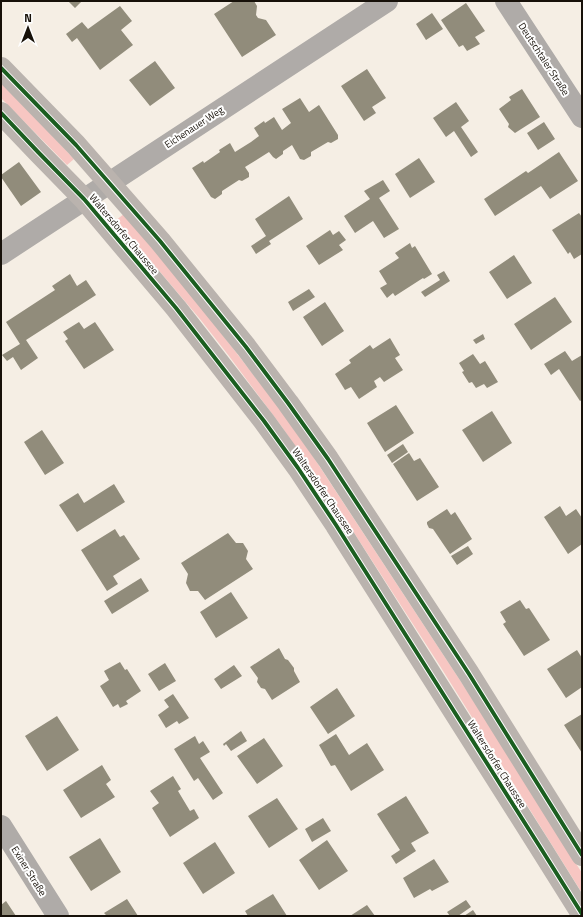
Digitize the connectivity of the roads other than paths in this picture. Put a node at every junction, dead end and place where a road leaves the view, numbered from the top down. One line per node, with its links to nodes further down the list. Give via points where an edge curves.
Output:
1 (387, 1): 6 (street, Eichenauer Weg)
2 (506, 1): 5 (street, Deutschtaler Straße)
3 (1, 68): 6 (main road)
4 (1, 113): 7 (main road, Waltersdorfer Chaussee)
5 (582, 117)
6 (109, 183): 7 (street, Eichenauer Weg); 10 (main road, via 246,347 328,459 465,668)
7 (84, 200): 8 (street, Eichenauer Weg); 11 (main road, Waltersdorfer Chaussee, via 176,308 298,468)
8 (1, 254)
9 (1, 826): 12 (street, Exiner Straße)
10 (582, 855)
11 (582, 914)
12 (58, 916)

